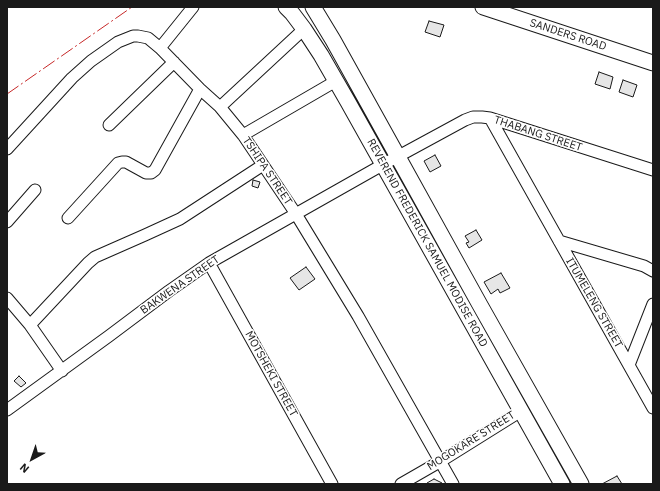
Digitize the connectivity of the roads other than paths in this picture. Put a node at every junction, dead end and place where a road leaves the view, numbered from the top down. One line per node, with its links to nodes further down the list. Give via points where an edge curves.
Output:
1 (193, 7): 6 (street)
2 (286, 7): 5 (main road, REVEREND FREDERICK SAMUEL MODISE ROAD)
3 (314, 7): 16 (main road, REVEREND FREDERICK SAMUEL MODISE ROAD)
4 (483, 7): 8 (main road, SANDERS ROAD)
5 (304, 29): 9 (main road, REVEREND FREDERICK SAMUEL MODISE ROAD); 11 (street)
6 (160, 48): 7 (street, TSHIPA STREET); 15 (street, TSHIPA STREET, via 143,36 133,36 118,42 72,78)
7 (174, 62): 10 (street, TSHIPA STREET); 13 (street)
8 (653, 63)
9 (336, 82): 14 (street); 17 (main road, REVEREND FREDERICK SAMUEL MODISE ROAD)
10 (200, 89): 11 (street, TSHIPA STREET); 22 (street, via 155,170 146,173 126,162 118,162)
11 (220, 107): 14 (street, TSHIPA STREET)
12 (490, 118): 16 (street, THABANG STREET, via 473,117 465,120); 19 (street, THABANG STREET); 24 (street, ITUMELENG STREET)
13 (109, 125)
14 (243, 135): 18 (street, TSHIPA STREET)
15 (7, 149)
16 (398, 157): 17 (street, THABANG STREET); 40 (main road, REVEREND FREDERICK SAMUEL MODISE ROAD)
17 (384, 164): 21 (street, BAKWENA STREET); 34 (main road, REVEREND FREDERICK SAMUEL MODISE ROAD)
18 (263, 165): 21 (street, TSHIPA STREET); 29 (street, via 180,219 95,257)
19 (653, 170)
20 (35, 190): 23 (street)
21 (296, 214): 25 (street, BAKWENA STREET); 35 (street, TSHIPA STREET)
22 (68, 218)
23 (7, 222)
24 (559, 241): 26 (street, ITUMELENG STREET, via 644,266); 30 (street, ITUMELENG STREET)
25 (209, 263): 31 (street, BAKWENA STREET); 36 (street, MOTSHEKI STREET)
26 (653, 271)
27 (7, 298): 29 (street)
28 (653, 304): 30 (street, ITUMELENG STREET)
29 (30, 325): 31 (street)
30 (629, 365): 32 (street, ITUMELENG STREET)
31 (62, 370): 33 (street, BAKWENA STREET)
32 (653, 408)
33 (7, 410)
34 (521, 410): 35 (street, MOGOKARE STREET); 39 (main road, REVEREND FREDERICK SAMUEL MODISE ROAD)
35 (441, 461): 37 (street, MOGOKARE STREET); 38 (street, TSHIPA STREET)
36 (332, 484)
37 (401, 484)
38 (453, 484)
39 (562, 484)
40 (581, 484)

